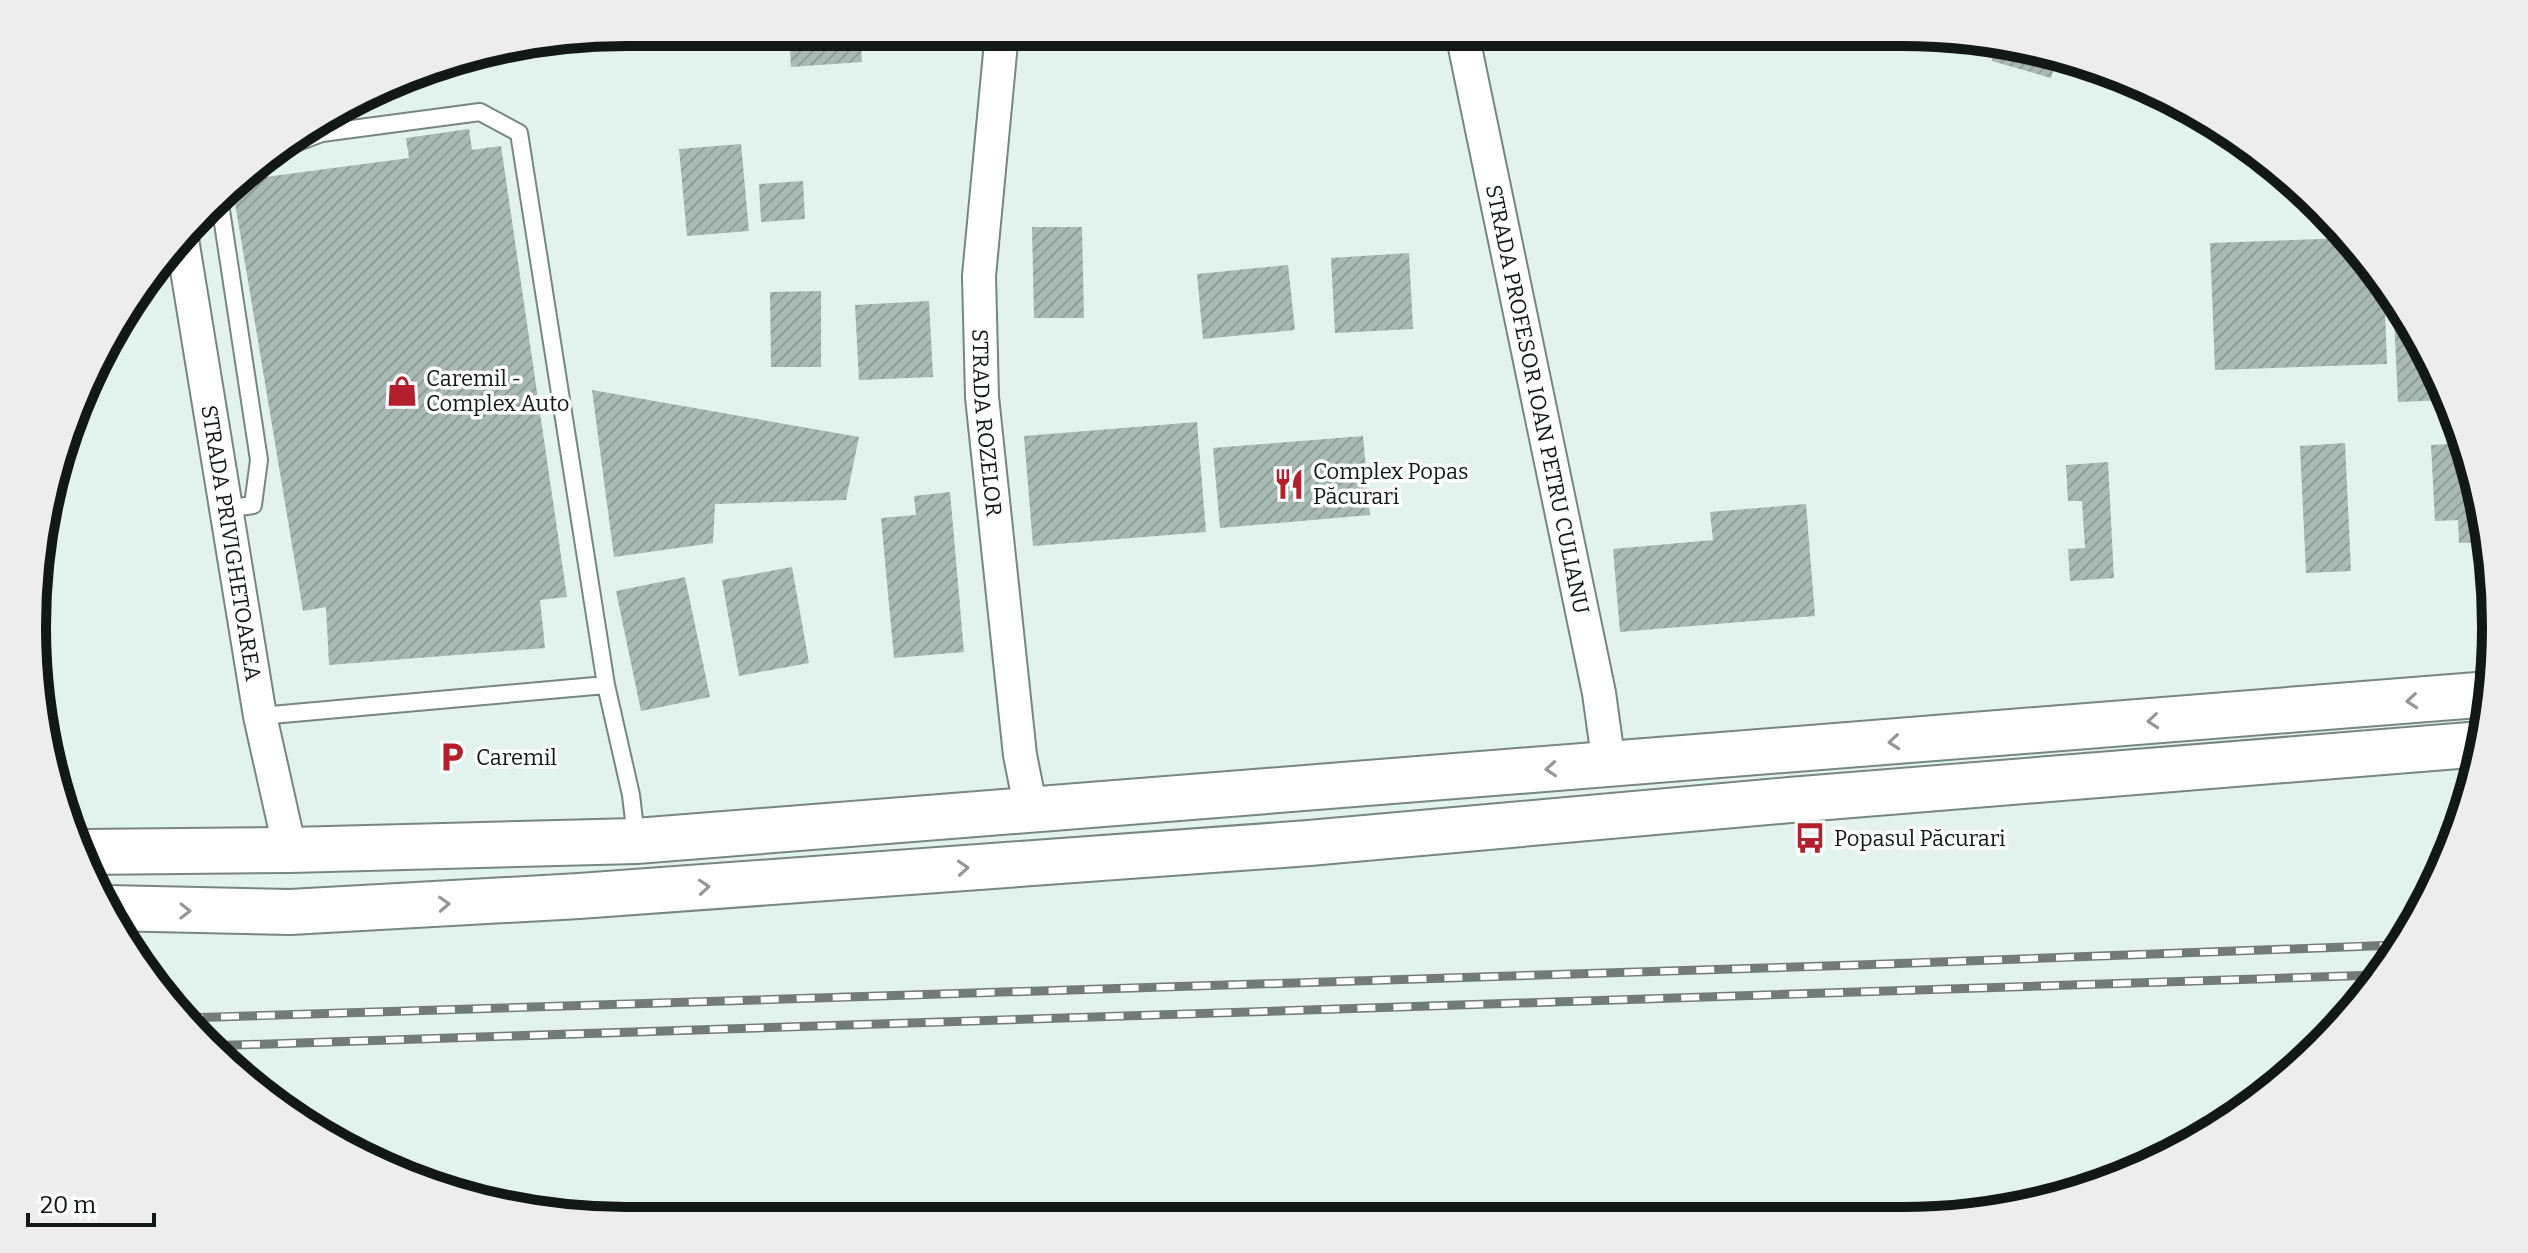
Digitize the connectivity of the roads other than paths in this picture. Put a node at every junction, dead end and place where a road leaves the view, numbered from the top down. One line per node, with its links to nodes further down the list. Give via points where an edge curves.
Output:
1 (1001, 46): 12 (street, STRADA ROZELOR, via 979,276 982,397 1020,755)
2 (1465, 46): 11 (street, STRADA PROFESOR IOAN PETRU CULIANU, via 1599,693)
3 (321, 133): 7 (lane, via 480,112 519,133)
4 (221, 211): 6 (lane, via 259,460 253,505)
5 (184, 251): 6 (street, STRADA PRIVIGHETOAREA)
6 (226, 509): 9 (street, STRADA PRIVIGHETOAREA)
7 (606, 685): 9 (lane); 13 (lane)
8 (2478, 695): 11 (highway, one-way to 11)
9 (260, 716): 14 (street, STRADA PRIVIGHETOAREA)
10 (2470, 745): 16 (highway, one-way to 10, via 290,912 579,896 1309,843)
11 (1609, 765): 12 (highway, one-way to 12)
12 (1031, 810): 13 (highway)
13 (636, 841): 14 (highway)
14 (290, 850): 15 (highway)
15 (91, 852)
16 (119, 908)

